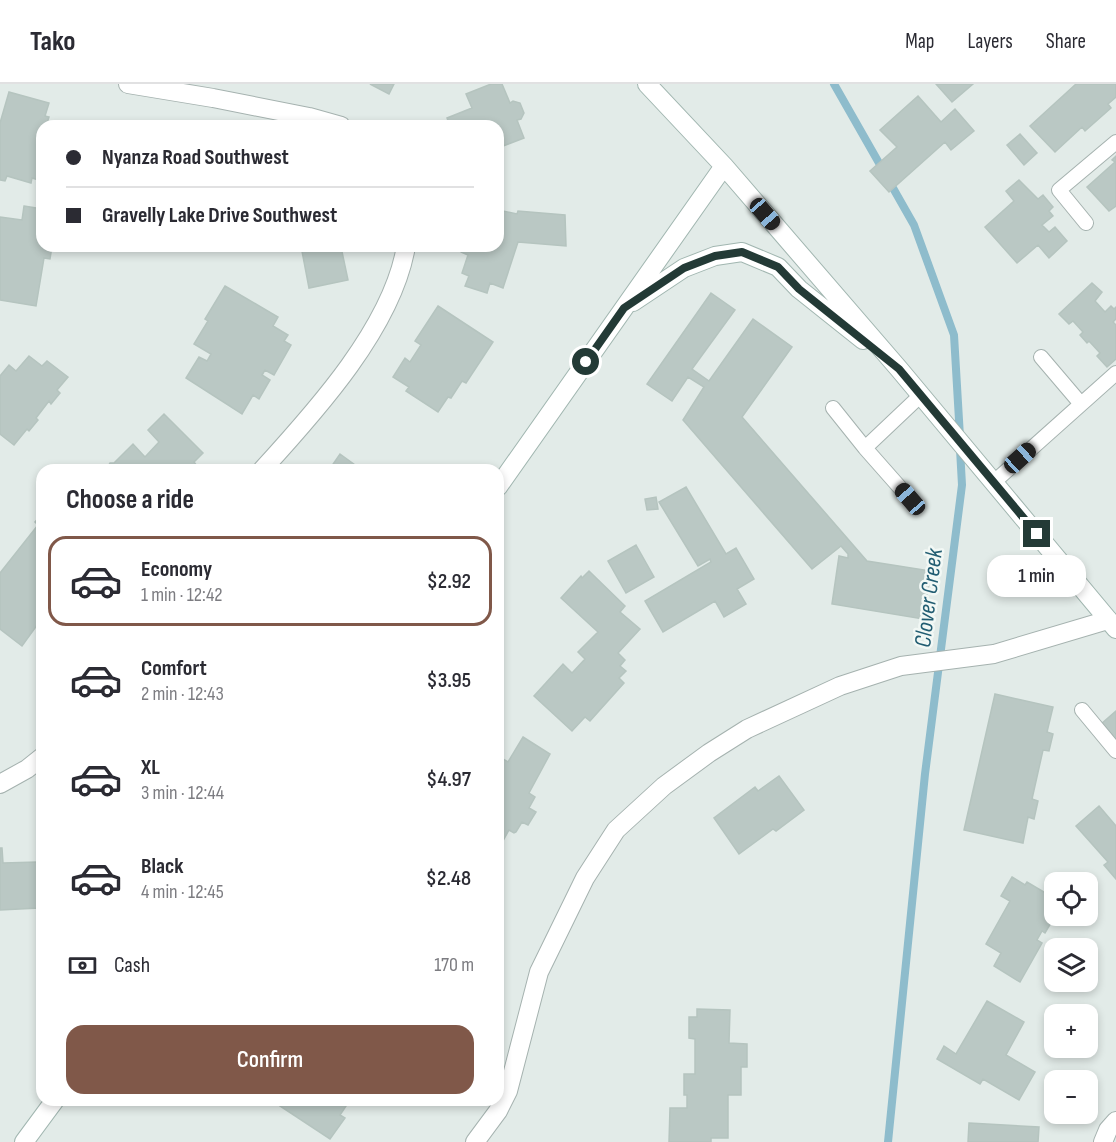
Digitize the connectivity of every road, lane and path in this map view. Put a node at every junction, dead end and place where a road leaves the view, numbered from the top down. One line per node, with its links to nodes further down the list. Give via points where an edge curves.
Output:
1 (128, 84): 3 (street)
2 (647, 84): 5 (street)
3 (320, 120)
4 (1116, 142): 6 (lane, via 1059,190)
5 (724, 166): 8 (street); 10 (street)
6 (1086, 223)
7 (405, 252): 16 (street, via 369,338 303,426)
8 (624, 308): 10 (street, via 684,268 715,256 742,252 778,267 799,289); 17 (street)
9 (1041, 357): 13 (lane)
10 (899, 369): 12 (street)
11 (1116, 373): 13 (lane)
12 (921, 395): 15 (lane); 18 (street)
13 (1081, 404): 18 (lane)
14 (833, 408): 15 (lane)
15 (865, 448): 19 (lane)
16 (268, 464)
17 (504, 478)
18 (994, 482): 20 (street)
19 (910, 499)
20 (1112, 625): 25 (street, via 993,654 901,666 840,686 747,729 664,786 616,830 585,878 539,972)
21 (1082, 710): 22 (lane)
22 (1116, 751)
23 (36, 761): 24 (street)
24 (0, 784)
25 (504, 1099)
26 (51, 1106): 29 (street)
27 (500, 1106): 30 (street)
28 (1116, 1121): 31 (street)
29 (24, 1142)
30 (474, 1142)
31 (1103, 1142)

